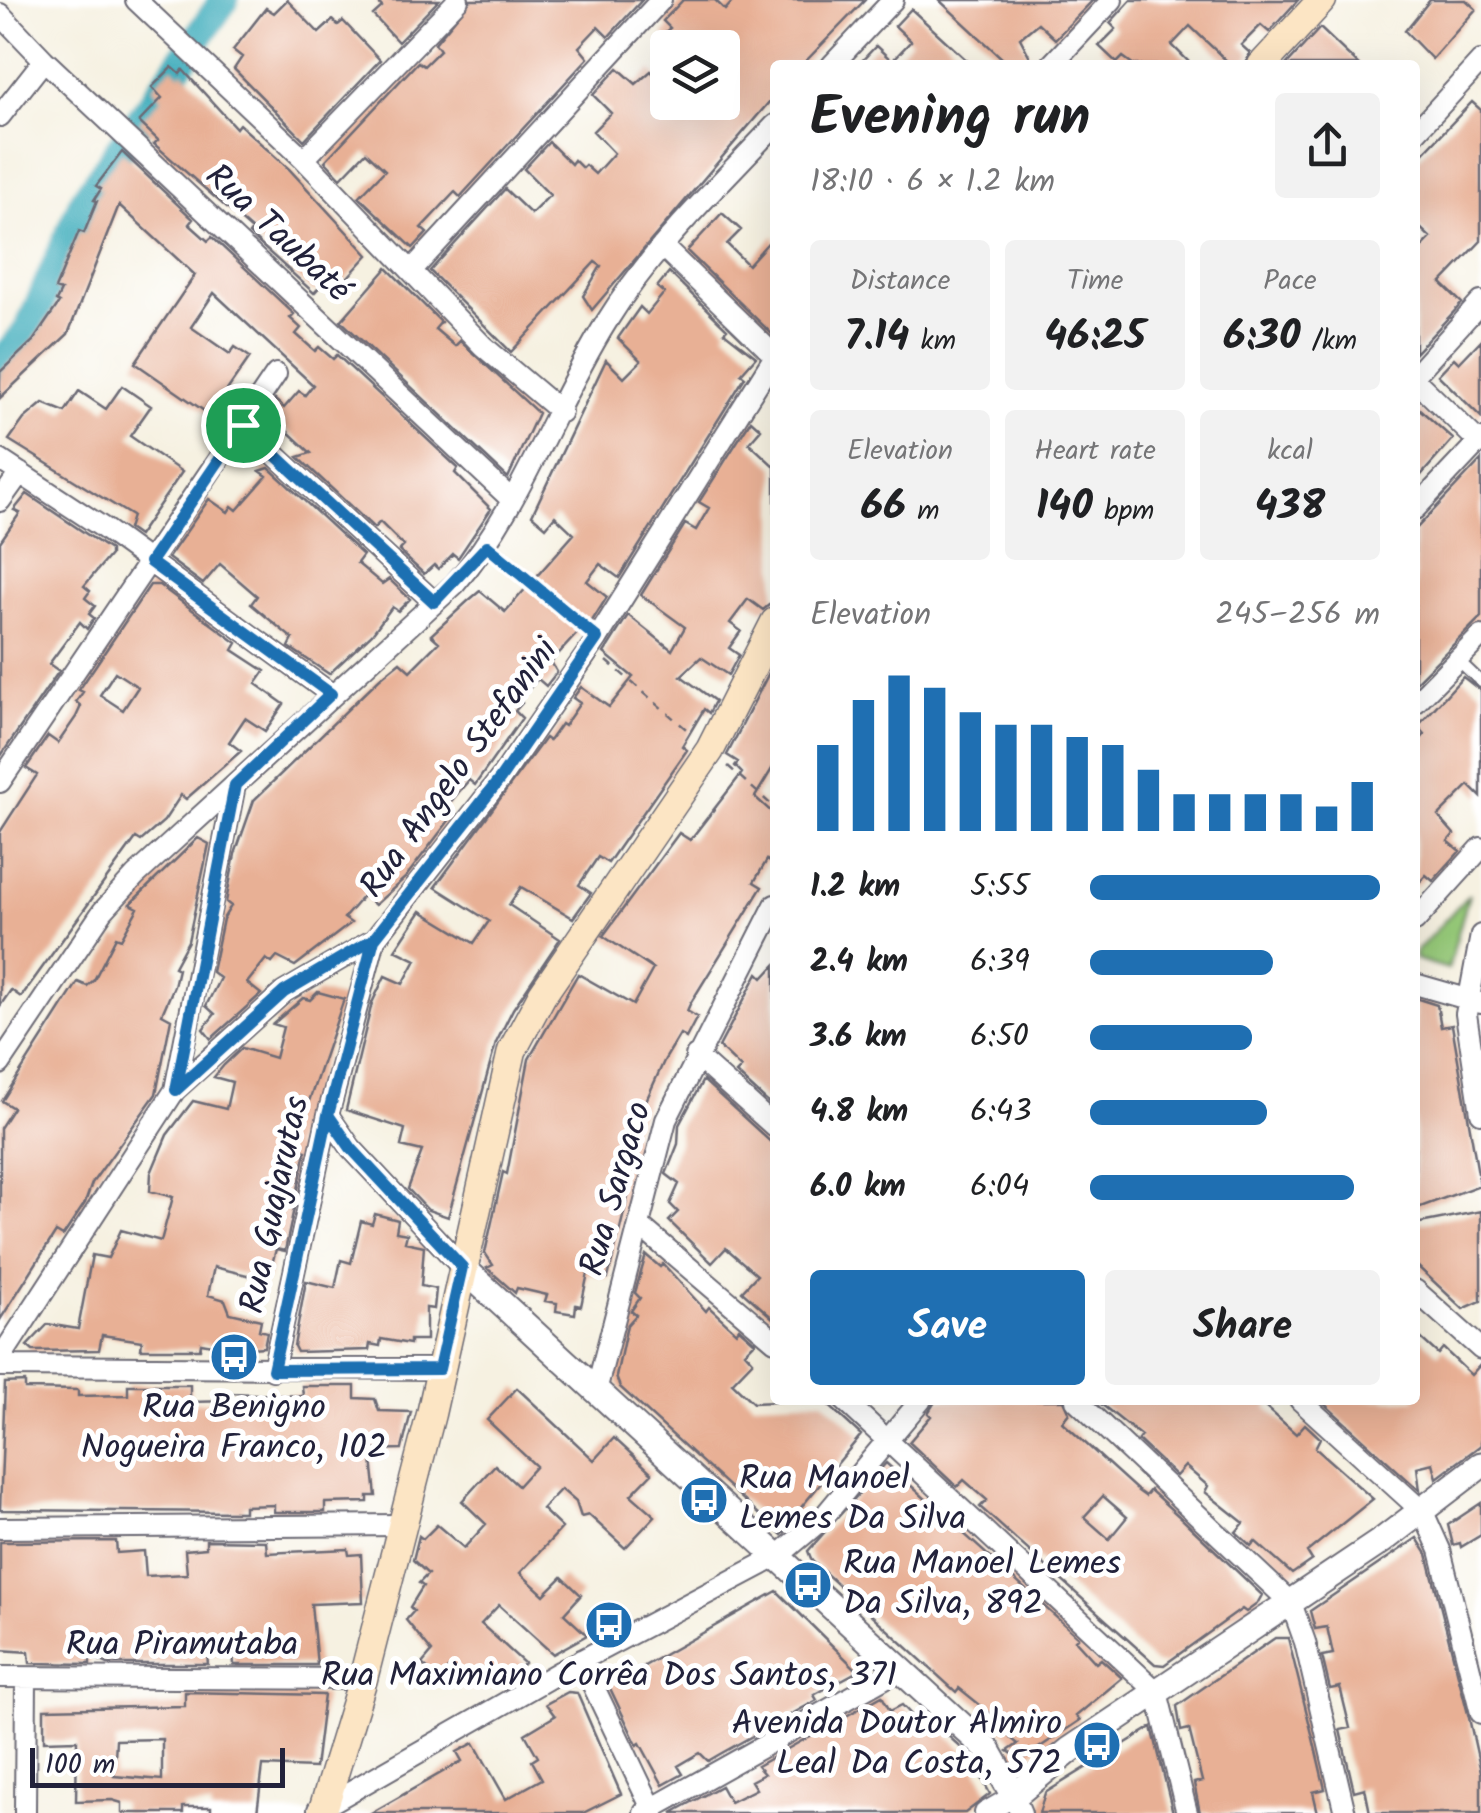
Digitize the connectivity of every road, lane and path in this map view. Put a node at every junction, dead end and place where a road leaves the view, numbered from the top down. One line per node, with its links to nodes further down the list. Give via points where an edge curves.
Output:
1 (136, 0): 16 (street)
2 (458, 0): 16 (street)
3 (661, 0): 18 (street)
4 (893, 0): 9 (street)
5 (1112, 0): 10 (street)
6 (1322, 0): 11 (main road)
7 (0, 14): 8 (street, Rua Taubaté)
8 (44, 60): 13 (street); 30 (street, Rua Taubaté)
9 (837, 60)
10 (1056, 60)
11 (1267, 60)
12 (1481, 61): 14 (street)
13 (0, 116)
14 (1420, 128)
15 (770, 130): 17 (street)
16 (304, 159): 18 (street)
17 (662, 246): 20 (street); 25 (street, via 606,322)
18 (412, 270): 25 (street)
19 (1481, 302): 22 (street)
20 (770, 351)
21 (770, 364): 38 (street, Rua Angelo Stefanini)
22 (1420, 371)
23 (276, 374): 26 (street)
24 (1420, 382): 27 (street)
25 (560, 412): 30 (street)
26 (243, 425): 34 (street); 35 (street)
27 (1480, 442): 32 (street)
28 (0, 460): 29 (street)
29 (20, 472): 31 (street); 34 (street)
30 (512, 500): 33 (street)
31 (0, 502)
32 (1420, 504)
33 (487, 546): 35 (street); 38 (path)
34 (150, 562): 41 (street); 44 (street)
35 (434, 602): 41 (street)
36 (770, 632): 43 (main road)
37 (1481, 636): 39 (street)
38 (594, 643): 43 (path); 51 (street, Rua Angelo Stefanini, via 500,779)
39 (1458, 660): 40 (lane); 42 (street)
40 (1481, 682)
41 (331, 694): 45 (street)
42 (1420, 698)
43 (710, 750): 46 (path); 61 (main road, via 525,1022 503,1082)
44 (0, 782)
45 (235, 785): 55 (street, via 103,910); 56 (street)
46 (770, 804)
47 (1481, 848): 48 (street)
48 (1420, 915)
49 (770, 920): 54 (street, Rua Sargaco)
50 (1481, 936): 53 (street)
51 (374, 939): 56 (street, Rua Angelo Stefanini, via 284,992); 58 (street, Rua Guajarutas)
52 (1420, 985): 53 (street)
53 (1474, 1001): 57 (street)
54 (696, 1056): 59 (street); 60 (street, Rua Sargaco, via 666,1120)
55 (0, 1064)
56 (176, 1090): 65 (street, Rua Angelo Stefanini)
57 (1481, 1113)
58 (328, 1115): 61 (street); 67 (street, Rua Guajarutas)
59 (770, 1123)
60 (639, 1225): 63 (street); 68 (street, Rua Sargaco)
61 (462, 1267): 66 (main road); 68 (street)
62 (1420, 1294): 64 (street)
63 (770, 1337)
64 (1481, 1349)
65 (0, 1363): 67 (street)
66 (439, 1369): 67 (street); 76 (main road)
67 (273, 1370)
68 (596, 1390): 78 (street)
69 (850, 1405): 73 (street)
70 (917, 1405): 73 (street)
71 (1081, 1405): 79 (street)
72 (1305, 1405): 75 (street)
73 (889, 1438): 78 (street, via 821,1520); 85 (street)
74 (1481, 1465): 75 (street)
75 (1423, 1512): 79 (street); 86 (street, via 1440,1550)
76 (402, 1526): 77 (street); 84 (main road)
77 (0, 1528)
78 (778, 1556): 80 (street); 81 (street)
79 (1291, 1603): 85 (street); 93 (street)
80 (581, 1660): 88 (street); 89 (street)
81 (901, 1669): 87 (street, via 988,1750); 89 (street)
82 (0, 1677): 83 (street, Rua Piramutaba)
83 (26, 1678): 84 (street, Rua Piramutaba); 90 (street)
84 (363, 1679): 88 (main road)
85 (1156, 1692): 87 (street, via 1070,1750); 92 (street)
86 (1481, 1713)
87 (1018, 1804): 91 (street)
88 (319, 1811)
89 (650, 1812)
90 (24, 1813)
91 (985, 1813)
92 (1187, 1813)
93 (1345, 1813)

